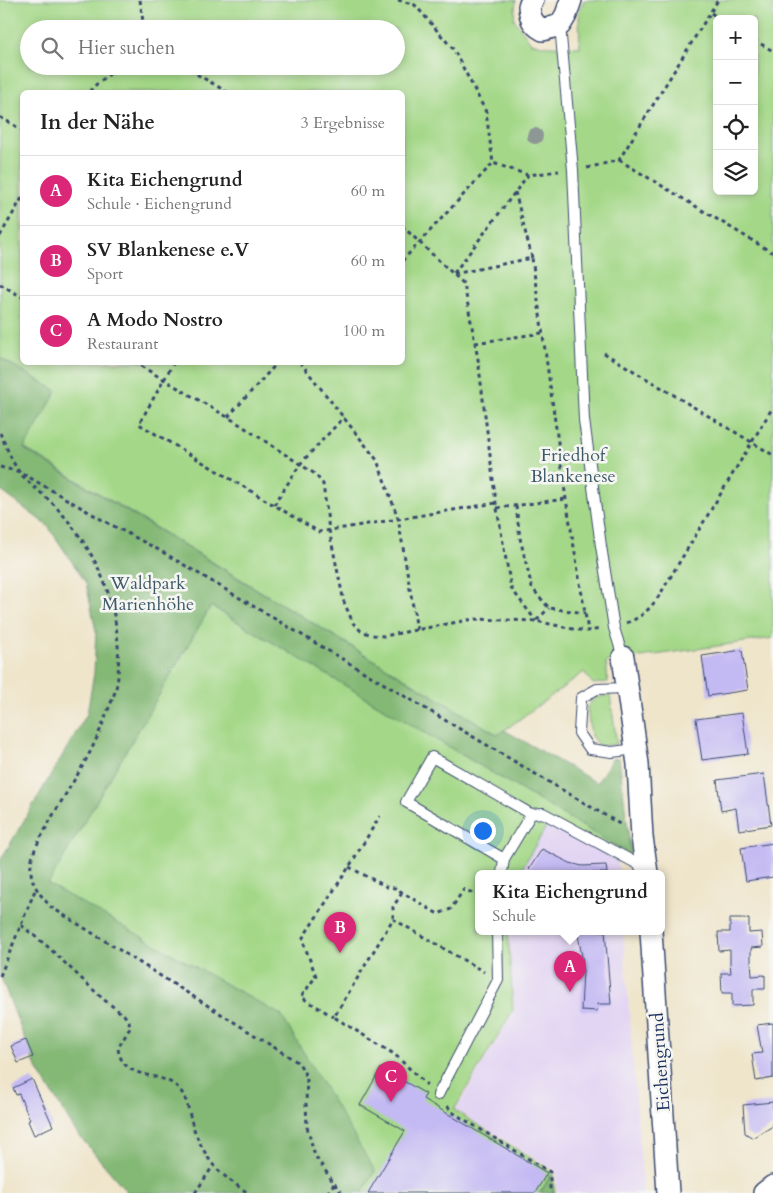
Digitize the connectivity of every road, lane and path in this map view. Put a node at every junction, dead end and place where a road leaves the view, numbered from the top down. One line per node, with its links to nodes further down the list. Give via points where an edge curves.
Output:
1 (140, 0): 10 (path)
2 (398, 0): 7 (path)
3 (417, 0): 7 (path)
4 (533, 0): 11 (street, via 529,6 535,26 543,30)
5 (571, 0): 11 (street)
6 (718, 0): 8 (path)
7 (415, 5): 21 (path, via 454,50 486,112)
8 (711, 13): 9 (path); 20 (path)
9 (714, 15)
10 (143, 20)
11 (560, 25): 22 (lane)
12 (758, 42): 13 (path)
13 (773, 51)
14 (109, 75): 16 (path)
15 (198, 75): 17 (path)
16 (92, 90)
17 (224, 90)
18 (0, 117): 19 (path)
19 (20, 129)
20 (619, 160): 22 (path); 29 (path)
21 (492, 163): 23 (path); 28 (path)
22 (573, 170): 23 (path); 62 (lane, via 584,420)
23 (528, 175): 24 (path)
24 (515, 192): 31 (path); 32 (path)
25 (20, 201): 27 (path)
26 (405, 229): 28 (path)
27 (0, 236)
28 (421, 242): 30 (path); 32 (path)
29 (773, 253)
30 (405, 258)
31 (532, 258): 32 (path); 35 (path)
32 (454, 274): 36 (path, via 464,284)
33 (0, 284): 34 (path)
34 (20, 296)
35 (542, 332): 36 (path); 52 (path)
36 (475, 343): 53 (path)
37 (604, 353): 47 (path)
38 (139, 365): 42 (path)
39 (172, 365): 42 (path)
40 (275, 365): 44 (path)
41 (304, 365): 45 (path)
42 (164, 380): 44 (path); 54 (path, via 139,424)
43 (773, 407): 47 (path)
44 (228, 417): 49 (path)
45 (344, 417): 49 (path); 57 (path, via 377,460)
46 (0, 433): 51 (path)
47 (752, 442): 48 (path); 62 (path, via 649,610)
48 (773, 455)
49 (301, 463): 54 (path); 58 (path, via 323,484)
50 (0, 467): 51 (path)
51 (20, 472): 70 (path, via 159,550); 76 (path, via 55,506 93,555 110,598 118,639 115,691 89,754 34,854 30,871)
52 (566, 499): 55 (path); 60 (path)
53 (496, 503): 56 (path); 57 (path)
54 (274, 505): 58 (path, via 319,532)
55 (516, 506): 56 (path); 59 (path, via 532,588)
56 (497, 508): 61 (path, via 510,588)
57 (398, 518): 58 (path); 63 (path)
58 (329, 530): 63 (path, via 344,602 353,623 372,636)
59 (549, 608): 60 (path); 61 (path)
60 (585, 613): 64 (path)
61 (536, 621): 63 (path, via 473,619); 64 (path)
62 (614, 628): 64 (path); 65 (lane)
63 (418, 630)
64 (588, 631)
65 (623, 657): 66 (street)
66 (627, 688): 67 (street); 67 (lane, via 597,689 580,698 579,733 590,749 612,752)
67 (636, 749): 70 (street)
68 (530, 814): 71 (lane); 71 (lane, via 432,757 406,802); 74 (lane, via 543,812)
69 (380, 816): 72 (path)
70 (642, 837): 75 (street)
71 (504, 859): 73 (lane)
72 (349, 867): 77 (path); 85 (path, via 302,939 316,976 301,997)
73 (502, 870)
74 (645, 870)
75 (647, 870)
76 (36, 888): 80 (path); 88 (path, via 51,907 299,1063 308,1078 307,1127 315,1156)
77 (402, 892): 78 (path, via 438,914 452,908 464,889); 79 (path, via 393,908)
78 (475, 894)
79 (393, 919): 84 (path); 85 (path)
80 (21, 925): 83 (path); 87 (path, via 130,1021 130,1028 118,1048 122,1061 134,1071 176,1085 184,1095 192,1124)
81 (497, 935): 84 (lane)
82 (651, 935): 95 (street, Eichengrund)
83 (0, 976)
84 (498, 980): 86 (lane)
85 (334, 1017): 86 (path, via 394,1054)
86 (438, 1095): 94 (path, via 452,1112 550,1172)
87 (213, 1166): 90 (path); 91 (path)
88 (334, 1184): 92 (path); 93 (path)
89 (773, 1186): 96 (street)
90 (196, 1193)
91 (248, 1193)
92 (327, 1193)
93 (341, 1193)
94 (550, 1193)
95 (668, 1193)
96 (764, 1193)

